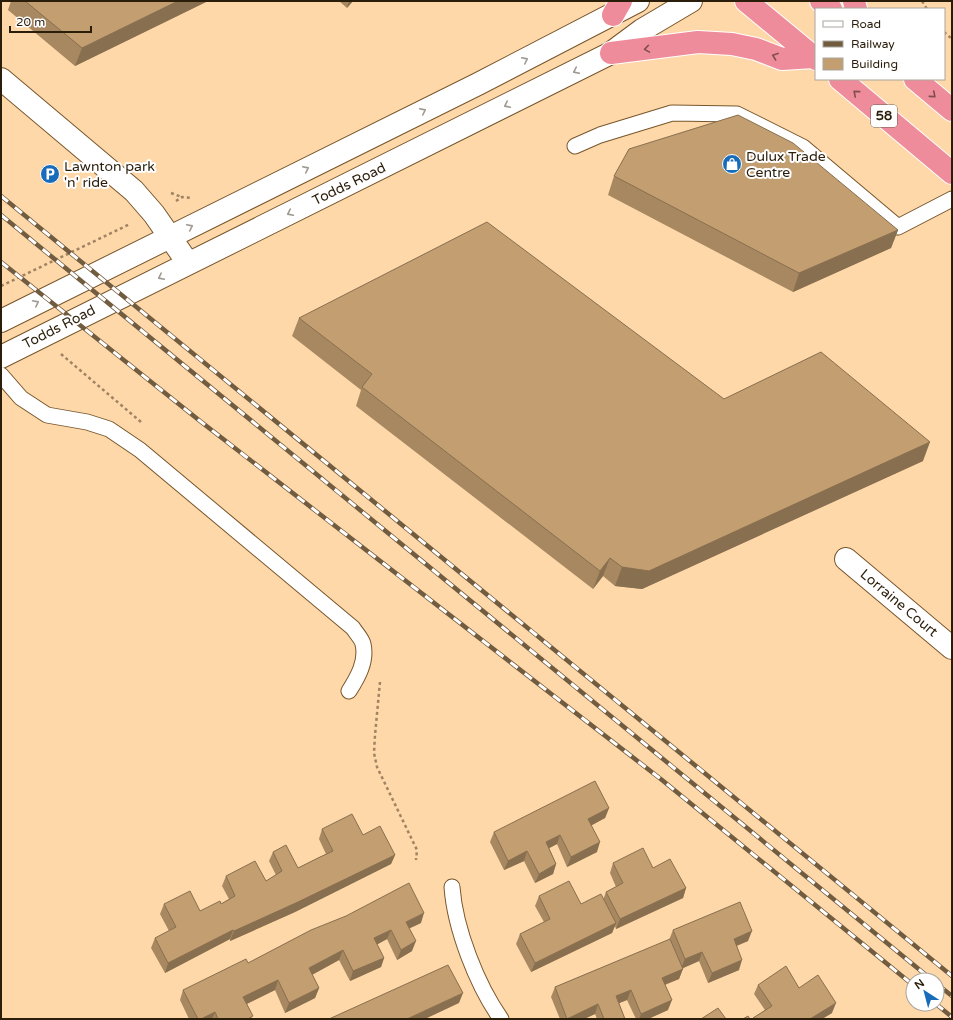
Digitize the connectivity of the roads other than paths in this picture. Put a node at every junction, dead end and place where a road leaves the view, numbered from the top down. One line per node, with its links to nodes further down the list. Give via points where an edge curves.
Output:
1 (638, 1): 5 (street)
2 (691, 1): 7 (street, Todds Road, via 642,30)
3 (746, 1): 8 (highway)
4 (821, 1): 6 (highway)
5 (617, 8): 16 (street, one-way to 5)
6 (830, 8)
7 (611, 53): 8 (highway, one-way to 7, via 782,59 756,49 732,44 698,42); 17 (street, Todds Road, one-way to 17)
8 (815, 58)
9 (1, 79): 16 (street, via 134,191)
10 (841, 80): 14 (highway, 58, one-way to 10)
11 (916, 80): 12 (highway, one-way to 12)
12 (952, 110)
13 (575, 146): 15 (lane, via 600,135 672,113 737,114 803,147 898,227)
14 (952, 173)
15 (952, 199)
16 (170, 236): 17 (street); 18 (street, one-way to 16)
17 (188, 263): 19 (street, Todds Road, one-way to 19)
18 (1, 321)
19 (1, 357)
20 (1, 375): 23 (lane, via 21,398 47,414 87,422 109,430 140,450 353,628 363,644 363,659 359,675)
21 (846, 559): 22 (street, Lorraine Court)
22 (952, 648)
23 (349, 691)
24 (452, 887): 25 (lane, via 454,908 465,946 481,982)
25 (502, 1019)

